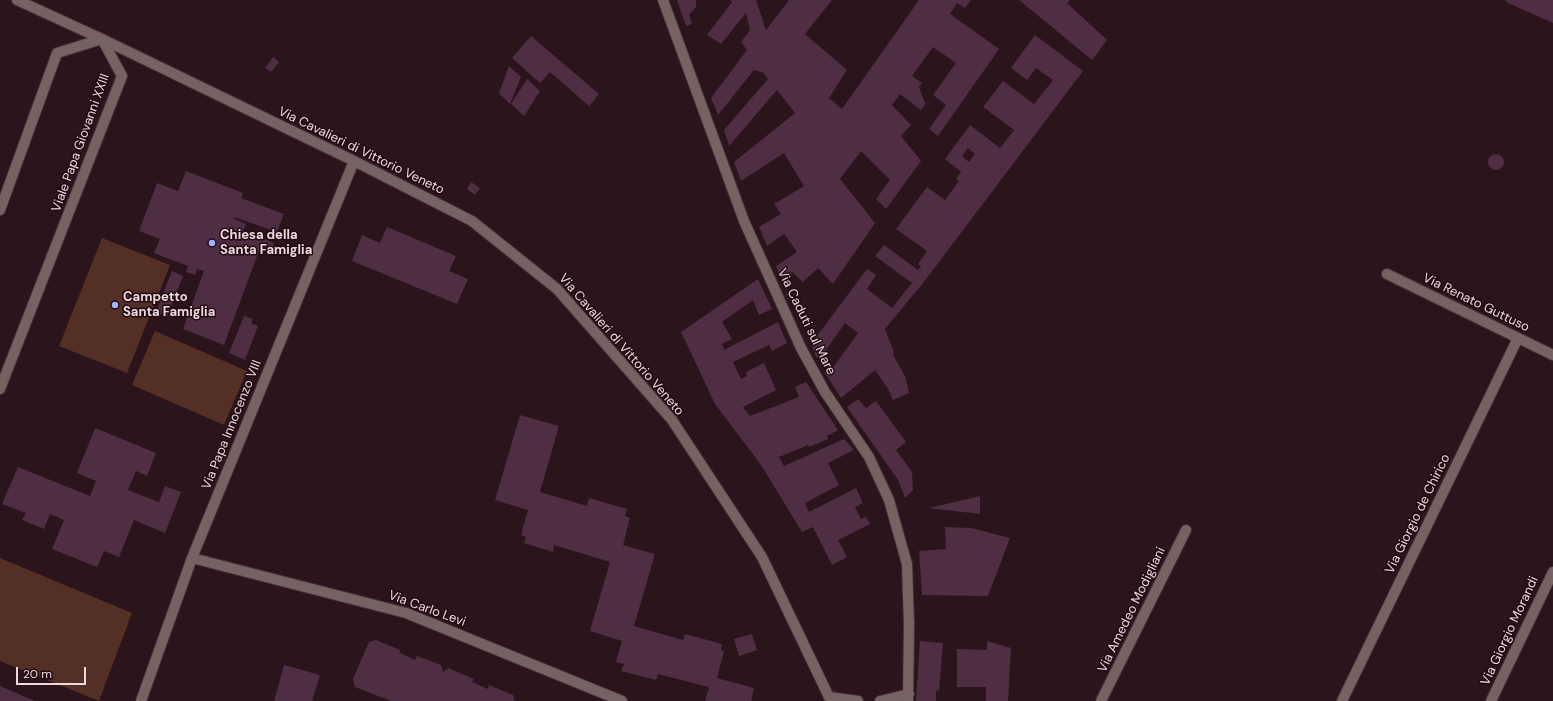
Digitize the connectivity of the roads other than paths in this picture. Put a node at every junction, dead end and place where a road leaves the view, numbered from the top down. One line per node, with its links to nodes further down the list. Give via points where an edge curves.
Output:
1 (17, 0): 4 (street, Via Cavalieri di Vittorio Veneto)
2 (32, 0): 4 (street, Via Cavalieri di Vittorio Veneto)
3 (663, 0): 14 (street, Via Caduti sul Mare, via 744,221 780,301 804,354 869,457 889,500 906,564 909,624)
4 (102, 39): 5 (street, Via Cavalieri di Vittorio Veneto); 6 (street, via 57,53); 10 (street, Viale Papa Giovanni XXIII, via 122,76)
5 (354, 161): 12 (street, Via Papa Innocenzo VIII); 17 (street, Via Cavalieri di Vittorio Veneto, via 472,221 557,288 672,420 762,557 829,697)
6 (0, 210)
7 (1387, 274): 8 (street, Via Renato Guttuso)
8 (1518, 338): 9 (street, Via Renato Guttuso); 20 (street, Via Giorgio de Chirico)
9 (1553, 355)
10 (0, 389)
11 (1186, 530): 19 (street, Via Amedeo Modigliani)
12 (192, 558): 15 (street, Via Papa Innocenzo VIII); 16 (street, Via Carlo Levi, via 406,613)
13 (1553, 572): 21 (street, Via Giorgio Morandi)
14 (908, 697): 18 (street)
15 (141, 701)
16 (622, 701)
17 (858, 701)
18 (880, 701)
19 (1101, 701)
20 (1342, 701)
21 (1491, 701)

